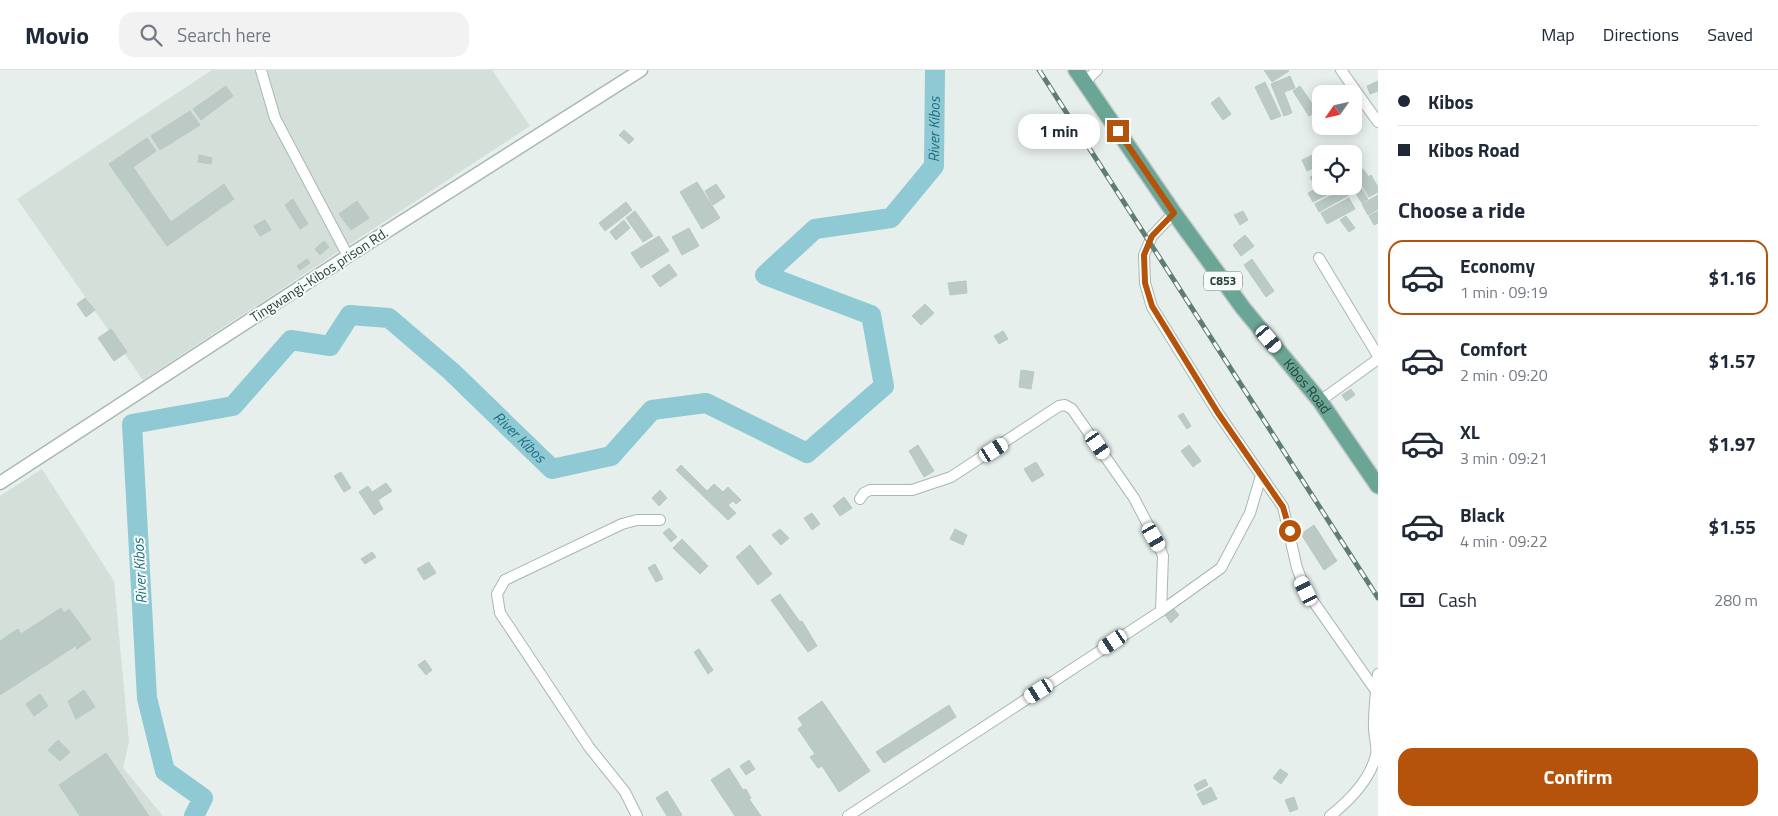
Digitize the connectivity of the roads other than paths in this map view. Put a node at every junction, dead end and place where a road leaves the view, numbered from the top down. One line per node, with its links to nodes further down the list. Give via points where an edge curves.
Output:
1 (261, 70): 8 (street, via 275,118)
2 (641, 70): 8 (street, Tingwangi-Kibos prison Rd.)
3 (1097, 70): 5 (street)
4 (1341, 70): 6 (street)
5 (1080, 76): 7 (main road, Kibos Road / C853)
6 (1378, 122)
7 (1174, 213): 11 (main road, Kibos Road / C853, via 1243,308); 12 (street, via 1152,236 1144,255 1145,283 1152,306)
8 (348, 256): 13 (street, Tingwangi-Kibos prison Rd.)
9 (1319, 258): 10 (street)
10 (1378, 358): 11 (street)
11 (1320, 401): 14 (main road, Kibos Road / C853)
12 (1260, 476): 17 (street, via 1250,513 1221,568); 19 (street, via 1283,507 1306,591)
13 (0, 483)
14 (1378, 486)
15 (860, 500): 17 (street, via 864,492 870,490 912,490 951,476 1065,405 1072,409 1134,498 1159,546 1163,556)
16 (660, 520): 21 (street, via 622,524 505,580 497,594 500,613 589,747 625,792)
17 (1161, 611): 22 (street)
18 (1378, 674): 19 (street)
19 (1376, 690): 20 (street, via 1374,729)
20 (1377, 751): 23 (street, via 1363,781)
21 (637, 816)
22 (848, 816)
23 (1330, 816)

